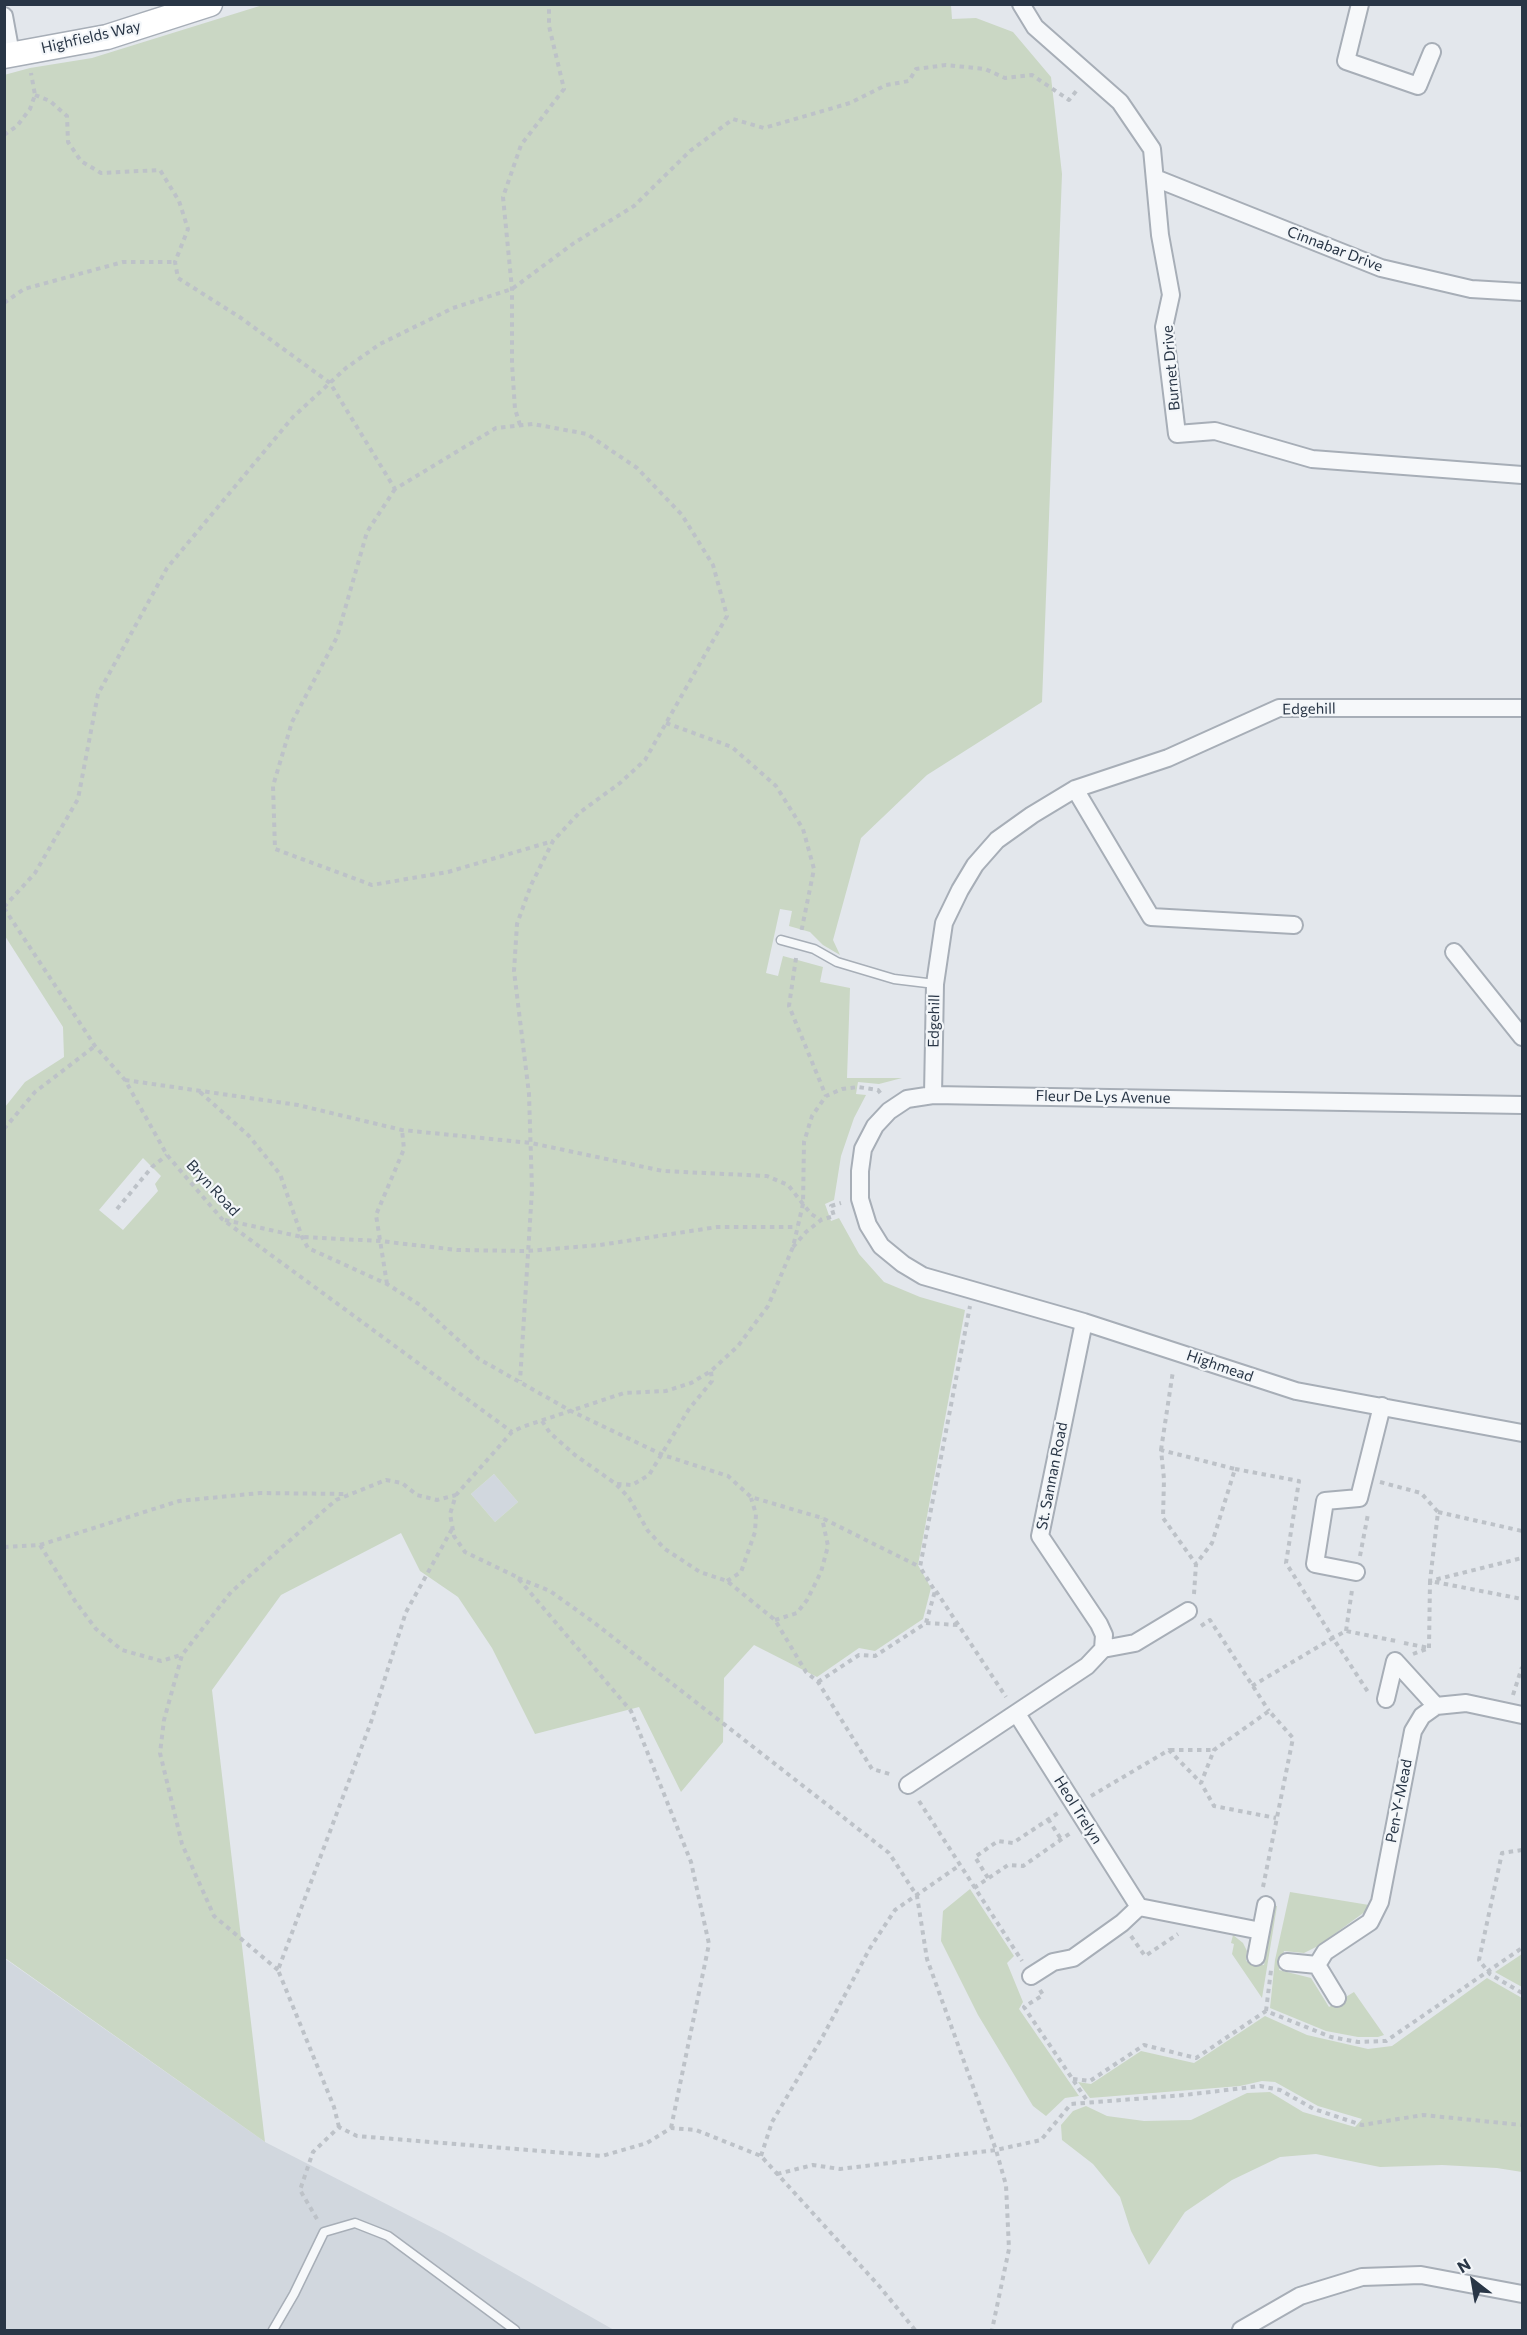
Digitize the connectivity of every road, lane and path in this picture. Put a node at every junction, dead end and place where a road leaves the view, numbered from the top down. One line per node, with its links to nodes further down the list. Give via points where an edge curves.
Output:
1 (210, 4): 7 (main road, Highfields Way, via 107,37)
2 (549, 4): 13 (path, via 549,26 564,89 521,145 503,197)
3 (1021, 4): 11 (street, Burnet Drive, via 1035,27 1120,102 1152,149)
4 (1360, 4): 6 (street, via 1346,61 1418,86)
5 (4, 16): 7 (street)
6 (1432, 52)
7 (14, 54): 8 (path)
8 (35, 96): 10 (path, via 17,126); 12 (path, via 50,101 67,116 68,142 81,161 101,173 160,170 179,201 188,229)
9 (1069, 100): 13 (path, via 1032,75 1005,78 985,69 946,65 916,69 909,81 886,85 850,103 764,128 733,119 690,151 634,206 574,243)
10 (4, 135)
11 (1155, 177): 14 (street, Cinnabar Drive, via 1381,268 1471,289); 18 (street, Burnet Drive, via 1171,295 1164,327 1177,434 1215,431 1312,459)
12 (175, 262): 15 (path, via 123,262 24,289); 16 (path, via 178,278)
13 (512, 289): 16 (path, via 453,308 380,344); 17 (path, via 512,364)
14 (1522, 292)
15 (4, 303)
16 (330, 383): 19 (path); 24 (path, via 293,417 167,568 98,694 78,799 34,873)
17 (520, 425): 19 (path, via 496,428); 21 (path, via 587,434 637,468 682,515 713,565 727,616)
18 (1522, 475)
19 (395, 489): 23 (path, via 367,532 337,637 292,722 273,786 274,849 372,885 448,872)
20 (1522, 708): 22 (street, Edgehill, via 1279,708 1168,758)
21 (665, 723): 23 (path, via 645,760 579,813); 27 (path, via 732,747 776,786 803,829 814,869)
22 (1075, 789): 25 (street, via 1151,916); 29 (street, Edgehill, via 997,840 975,865 944,923)
23 (553, 841): 40 (path, via 517,924 514,971)
24 (4, 908): 31 (path, Bryn Road)
25 (1294, 925)
26 (781, 940): 27 (lane)
27 (799, 944): 29 (lane, via 837,962 894,979); 35 (path, via 789,1006)
28 (1454, 952): 30 (street)
29 (935, 984): 34 (street, Edgehill)
30 (1522, 1037)
31 (95, 1046): 32 (path, Bryn Road); 38 (path, via 35,1092)
32 (125, 1080): 33 (path); 41 (path, Bryn Road)
33 (200, 1092): 39 (path, via 298,1105); 48 (path, via 249,1136 280,1173)
34 (933, 1095): 36 (street, Fleur De Lys Avenue); 37 (street, Fleur De Lys Avenue, via 907,1099)
35 (826, 1096): 37 (path, via 858,1087 878,1090); 43 (path, via 812,1116 804,1142)
36 (1522, 1105)
37 (893, 1108): 52 (street, Fleur De Lys Avenue, via 875,1126 863,1149 860,1199 868,1225 881,1246)
38 (4, 1129)
39 (402, 1130): 40 (path); 49 (path, via 404,1149 376,1215)
40 (531, 1143): 43 (path, via 663,1171 767,1176 788,1185); 51 (path)
41 (167, 1155): 44 (path); 45 (path, Bryn Road)
42 (844, 1202): 46 (path, via 831,1206 834,1216)
43 (803, 1204): 46 (path); 47 (path)
44 (117, 1209)
45 (222, 1219): 48 (path); 62 (path, Bryn Road)
46 (821, 1220): 50 (path)
47 (797, 1227): 50 (path); 51 (path, via 717,1227 600,1245)
48 (302, 1237): 49 (path); 53 (path, via 308,1248)
49 (380, 1241): 51 (path, via 457,1250); 53 (path)
50 (793, 1247): 57 (path, via 768,1306 738,1346)
51 (527, 1251): 58 (path)
52 (923, 1276): 55 (street, Highmead)
53 (387, 1284): 58 (path, via 420,1305 479,1359)
54 (970, 1305): 81 (path)
55 (1084, 1322): 56 (street, Highmead); 96 (street, St. Sannan Road, via 1040,1536 1099,1624 1104,1635)
56 (1176, 1351): 59 (street, Highmead, via 1296,1391); 64 (path)
57 (711, 1371): 60 (path, via 666,1391 624,1393); 65 (path, via 712,1381 689,1409)
58 (520, 1381): 60 (path)
59 (1382, 1406): 63 (street, Highmead); 82 (street, via 1359,1498 1325,1501 1315,1564)
60 (571, 1411): 61 (path); 65 (path)
61 (542, 1421): 62 (path); 68 (path, via 575,1455)
62 (512, 1432): 70 (path)
63 (1522, 1432)
64 (1161, 1450): 66 (path); 80 (path, via 1163,1518)
65 (663, 1455): 68 (path, via 649,1475 632,1485); 71 (path, via 728,1476)
66 (1234, 1469): 80 (path, via 1212,1544); 95 (path, via 1299,1481 1286,1563)
67 (1375, 1481): 73 (path, via 1421,1493)
68 (616, 1484): 84 (path, via 665,1549 700,1572)
69 (351, 1494): 70 (path, via 386,1480 402,1483 417,1495 437,1500); 77 (path, via 260,1493 179,1501); 97 (path, via 336,1500 231,1592)
70 (456, 1495): 75 (path, via 450,1514)
71 (751, 1497): 74 (path); 84 (path, via 756,1514 755,1532 741,1572)
72 (1371, 1504): 82 (path)
73 (1438, 1512): 76 (path); 85 (path)
74 (822, 1518): 81 (path); 89 (path, via 828,1546 821,1572 796,1613)
75 (452, 1528): 83 (path, via 465,1552); 129 (path, via 406,1612 371,1722)
76 (1522, 1531)
77 (40, 1545): 78 (path); 97 (path, via 96,1629 122,1650 161,1660)
78 (4, 1547)
79 (1522, 1558): 85 (path)
80 (1196, 1564): 88 (path, via 1193,1592)
81 (920, 1567): 86 (path)
82 (1356, 1572): 94 (path)
83 (517, 1578): 119 (path, via 550,1591 592,1621 889,1853); 140 (path, via 631,1711 692,1862 709,1944)
84 (727, 1581): 89 (path)
85 (1430, 1581): 87 (path); 94 (path, via 1429,1648)
86 (935, 1591): 91 (path); 92 (path)
87 (1522, 1599)
88 (1197, 1608): 90 (path); 96 (street, via 1135,1643)
89 (775, 1620): 99 (path, via 806,1672)
90 (1210, 1620): 93 (path); 100 (path)
91 (926, 1623): 92 (path); 99 (path, via 875,1656 859,1655)
92 (958, 1625): 105 (path)
93 (1200, 1626)
94 (1346, 1631): 95 (path)
95 (1333, 1638): 100 (path); 101 (path, via 1369,1693)
96 (1103, 1649): 105 (street, via 1088,1666)
97 (182, 1654): 129 (path, via 164,1720 160,1753 182,1844 214,1917)
98 (1522, 1667): 104 (path)
99 (818, 1682): 109 (path, via 872,1769)
100 (1252, 1686): 103 (path)
101 (1386, 1699): 102 (street, via 1395,1662)
102 (1436, 1706): 104 (street, via 1466,1703); 128 (street, Pen-Y-Mead, via 1422,1716 1413,1731 1380,1902 1370,1922 1325,1952)
103 (1269, 1711): 107 (path); 120 (path, via 1293,1738 1263,1887)
104 (1515, 1713)
105 (1017, 1714): 109 (street); 110 (street, Heol Trelyn)
106 (1169, 1750): 107 (path); 108 (path); 110 (path)
107 (1214, 1750): 108 (path)
108 (1201, 1783): 111 (path, via 1214,1806)
109 (906, 1786): 116 (path)
110 (1069, 1807): 112 (path); 121 (street, Heol Trelyn)
111 (1276, 1818)
112 (1048, 1819): 114 (path); 117 (path, via 1013,1843 998,1841 975,1857)
113 (1077, 1829): 114 (path)
114 (1061, 1839): 117 (path, via 1023,1866 1008,1865)
115 (1522, 1850): 130 (path, via 1502,1853 1479,1960)
116 (960, 1865): 118 (path); 119 (path)
117 (988, 1878): 118 (path)
118 (974, 1888): 126 (path)
119 (917, 1896): 141 (path, via 927,1959); 142 (path, via 895,1910 870,1948 772,2122)
120 (1267, 1899): 122 (street)
121 (1139, 1907): 122 (street); 131 (street, via 1073,1958 1053,1962)
122 (1261, 1931): 127 (street)
123 (1181, 1932): 124 (path, via 1145,1956)
124 (1129, 1934)
125 (1522, 1948): 130 (path)
126 (1019, 1957)
127 (1271, 1959): 128 (street); 135 (path)
128 (1317, 1965): 134 (street)
129 (278, 1970): 139 (path)
130 (1488, 1971): 132 (path); 135 (path, via 1386,2040 1358,2042 1331,2037)
131 (1031, 1976)
132 (1522, 1993)
133 (1043, 1995): 136 (path, via 1024,2007)
134 (1337, 1998)
135 (1266, 2011): 136 (path, via 1196,2058 1144,2045 1090,2081)
136 (1073, 2079): 137 (path)
137 (1088, 2102): 138 (path, via 1185,2096 1260,2086 1280,2090 1314,2109 1362,2125 1423,2115); 141 (path, via 1071,2104 1041,2140)
138 (1522, 2125)
139 (339, 2127): 140 (path, via 357,2136 602,2156 647,2143); 144 (path, via 314,2152 300,2190)
140 (671, 2128): 142 (path, via 696,2130)
141 (996, 2150): 143 (path, via 840,2169 813,2165); 149 (path, via 1006,2186 1009,2249)
142 (761, 2156): 143 (path)
143 (776, 2175): 148 (path, via 828,2228)
144 (324, 2232): 146 (lane); 147 (lane, via 355,2223 388,2236)
145 (1522, 2294): 150 (street, via 1421,2275 1362,2277 1300,2296)
146 (273, 2331)
147 (515, 2331)
148 (915, 2331)
149 (992, 2331)
150 (1241, 2331)

